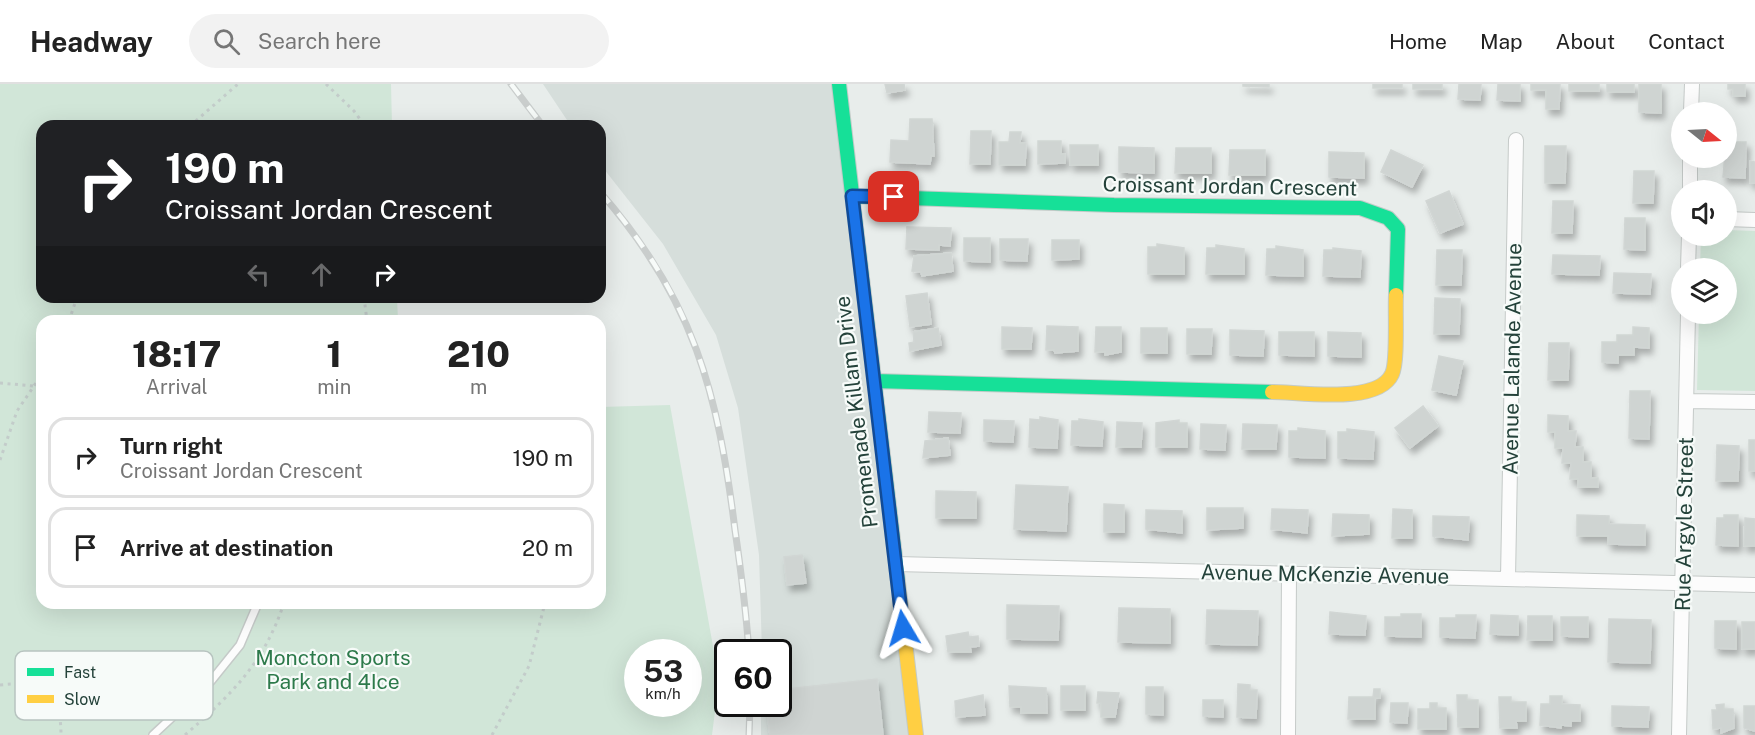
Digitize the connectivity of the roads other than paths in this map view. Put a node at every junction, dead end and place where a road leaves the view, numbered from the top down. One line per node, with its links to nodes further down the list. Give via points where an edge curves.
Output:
1 (839, 84): 5 (street, Promenade Killam Drive)
2 (1692, 84): 3 (street)
3 (1691, 102)
4 (1516, 140): 14 (street, Avenue Lalande Avenue)
5 (852, 196): 9 (street, Promenade Killam Drive); 9 (street, Croissant Jordan Crescent, via 1360,208 1388,218 1398,229 1393,373 1386,385 1374,391 1359,394)
6 (1737, 219): 7 (street)
7 (1755, 220)
8 (1688, 324): 10 (street, Rue Argyle Street)
9 (874, 381): 12 (street, Promenade Killam Drive)
10 (1686, 401): 11 (street); 15 (street, Rue Argyle Street)
11 (1755, 402)
12 (896, 564): 13 (street, Avenue McKenzie Avenue); 21 (street, Promenade Killam Drive)
13 (1289, 574): 14 (street, Avenue McKenzie Avenue); 22 (street)
14 (1508, 578): 15 (street, Avenue McKenzie Avenue)
15 (1683, 583): 16 (street, Avenue McKenzie Avenue); 23 (street, Rue Argyle Street)
16 (1755, 585)
17 (255, 609): 18 (lane, via 240,645)
18 (213, 678)
19 (169, 720): 20 (lane)
20 (153, 735)
21 (916, 735)
22 (1288, 735)
23 (1679, 735)

